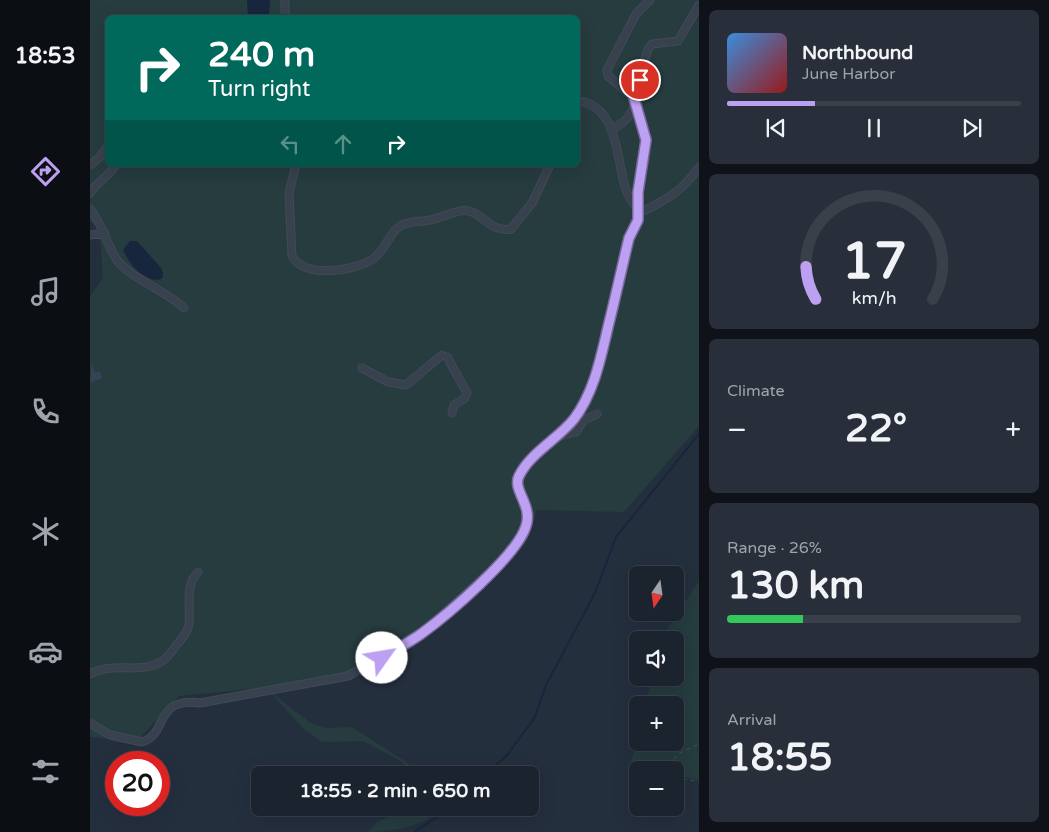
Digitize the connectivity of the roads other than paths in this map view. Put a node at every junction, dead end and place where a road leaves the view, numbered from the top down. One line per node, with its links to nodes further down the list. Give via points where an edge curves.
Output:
1 (284, 0): 4 (lane)
2 (650, 0): 5 (lane, via 636,14 607,70 608,76)
3 (699, 5): 5 (lane, via 678,41 655,43 648,49)
4 (285, 15)
5 (634, 100): 7 (lane, via 630,115); 16 (lane, via 646,140 638,192)
6 (580, 102): 7 (lane, via 598,109)
7 (611, 130): 16 (lane, via 626,190)
8 (105, 150): 9 (lane)
9 (90, 165)
10 (114, 167): 14 (lane)
11 (296, 167): 12 (lane, via 289,193 292,256 305,268 333,271 373,259 384,249 398,227 406,223 461,210 474,212 496,229 512,230 532,203)
12 (549, 167)
13 (699, 167): 16 (lane, via 673,196 644,211)
14 (90, 193)
15 (90, 209): 17 (lane)
16 (639, 210): 23 (lane, via 590,391 574,419)
17 (105, 233): 18 (lane); 19 (lane, via 118,260 130,273 163,291)
18 (90, 235)
19 (184, 308)
20 (362, 368): 21 (lane, via 393,383 406,385 444,356 467,393 454,405)
21 (452, 413)
22 (598, 414): 23 (lane, via 584,420 576,432)
23 (556, 437): 26 (lane, via 520,475 518,488 529,515 522,535 503,560 421,634 382,658 334,680 200,703 182,702 173,706 152,735 142,742 110,735)
24 (198, 572): 25 (lane, via 190,584 189,625 164,660 153,666 104,669)
25 (90, 674)
26 (90, 723)

